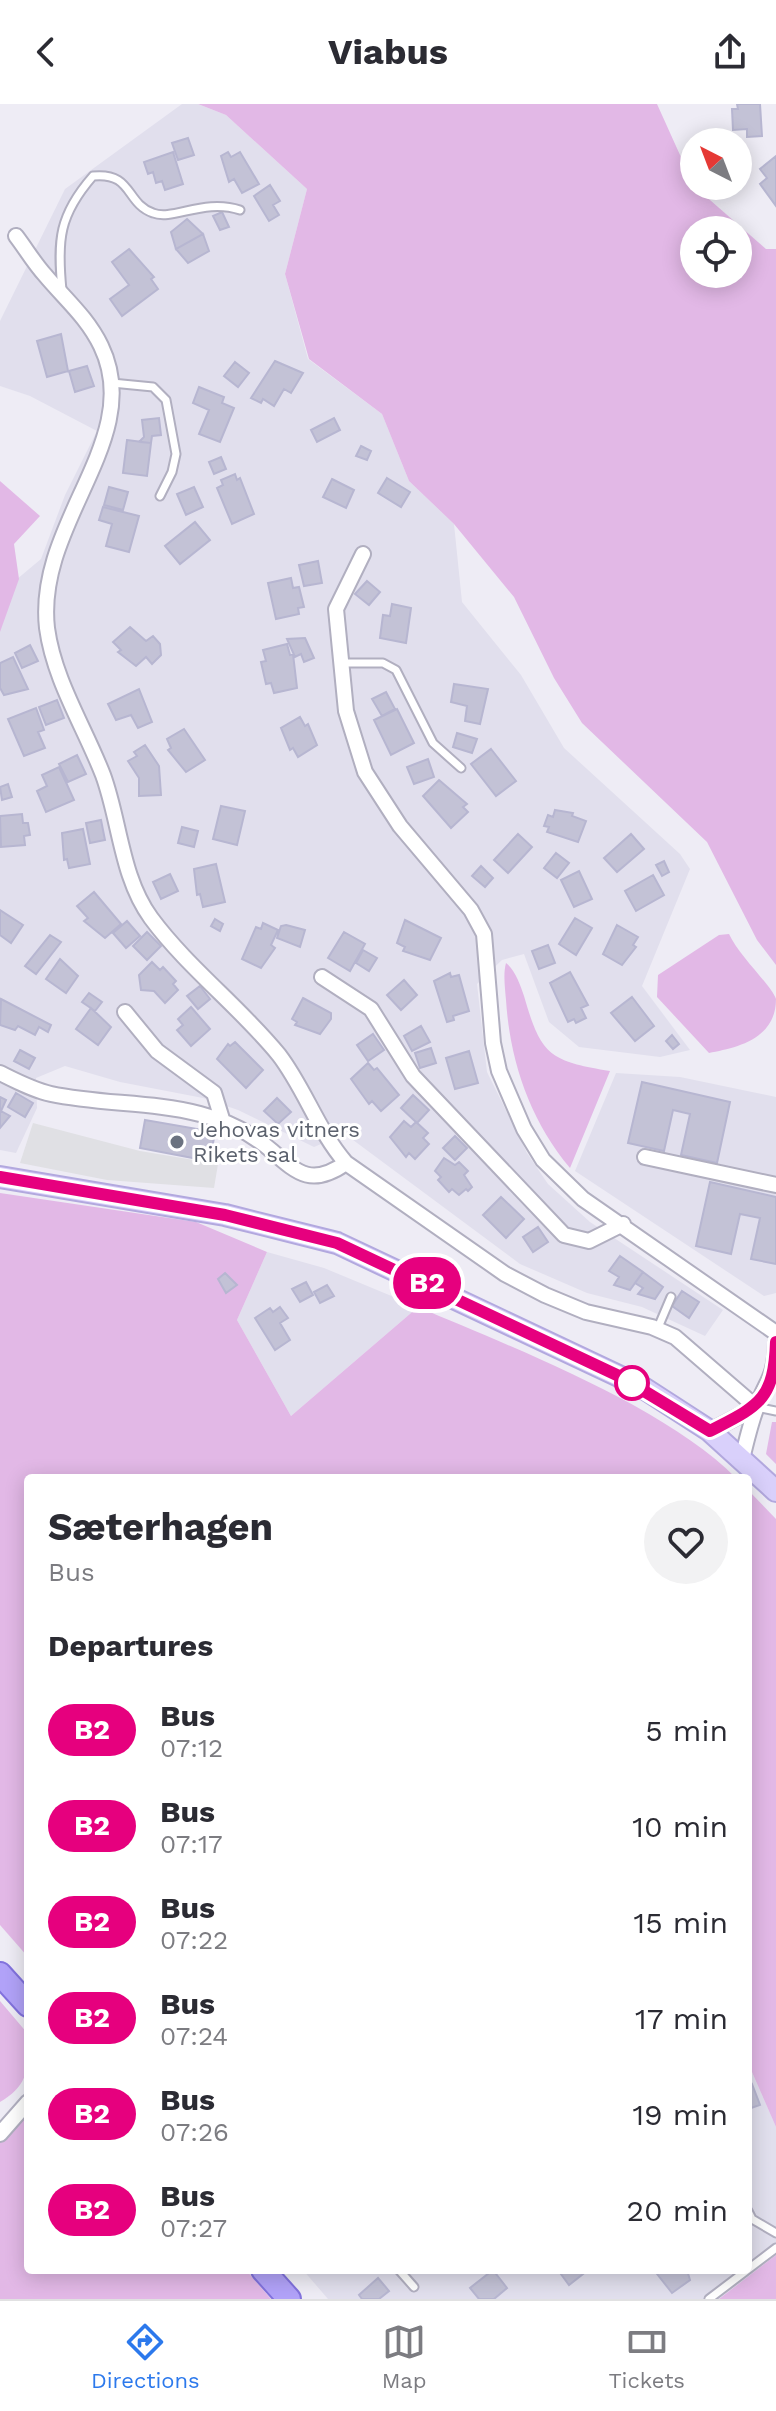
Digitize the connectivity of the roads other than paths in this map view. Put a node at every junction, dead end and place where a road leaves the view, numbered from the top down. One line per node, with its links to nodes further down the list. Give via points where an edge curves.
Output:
1 (240, 210): 3 (lane, via 207,204 161,215 149,212 121,181 93,176 74,198 59,232)
2 (16, 236): 3 (street)
3 (62, 292): 4 (street, via 102,347)
4 (112, 383): 5 (lane, via 153,387 166,400 176,454); 14 (street, via 108,435 56,548 45,594 55,664 103,777 125,859 149,916 279,1056)
5 (160, 496)
6 (363, 554): 7 (street, via 336,609)
7 (339, 663): 8 (lane, via 383,663 396,670 433,743); 17 (street, via 346,711 365,772 484,934 499,1071 524,1129 559,1178)
8 (461, 768)
9 (322, 977): 17 (street, via 371,1009 413,1076 564,1235 589,1241)
10 (125, 1012): 12 (street, via 157,1051 214,1093)
11 (0, 1073): 12 (street, via 48,1094 166,1106)
12 (222, 1119): 14 (street, via 251,1134 296,1173 311,1177)
13 (645, 1157): 16 (street)
14 (346, 1163): 19 (street, via 505,1274 586,1312)
15 (0, 1177): 24 (main road, via 225,1215 337,1243 628,1381)
16 (776, 1185)
17 (623, 1224): 20 (street)
18 (671, 1297): 19 (lane)
19 (657, 1330): 22 (street, via 695,1352)
20 (776, 1333)
21 (776, 1343): 22 (street, via 771,1379)
22 (756, 1407): 23 (lane); 24 (street); 25 (street)
23 (776, 1411)
24 (710, 1431): 25 (main road)
25 (742, 1459): 26 (main road)
26 (776, 1491)
27 (0, 1974): 28 (main road)
28 (24, 2001)
29 (24, 2107): 30 (street)
30 (0, 2134)
31 (752, 2219): 32 (lane)
32 (776, 2233)
33 (776, 2248): 34 (lane)
34 (752, 2266)
35 (267, 2274): 39 (main road)
36 (403, 2274): 38 (lane)
37 (742, 2274): 40 (lane)
38 (414, 2287)
39 (289, 2299)
40 (709, 2299)

